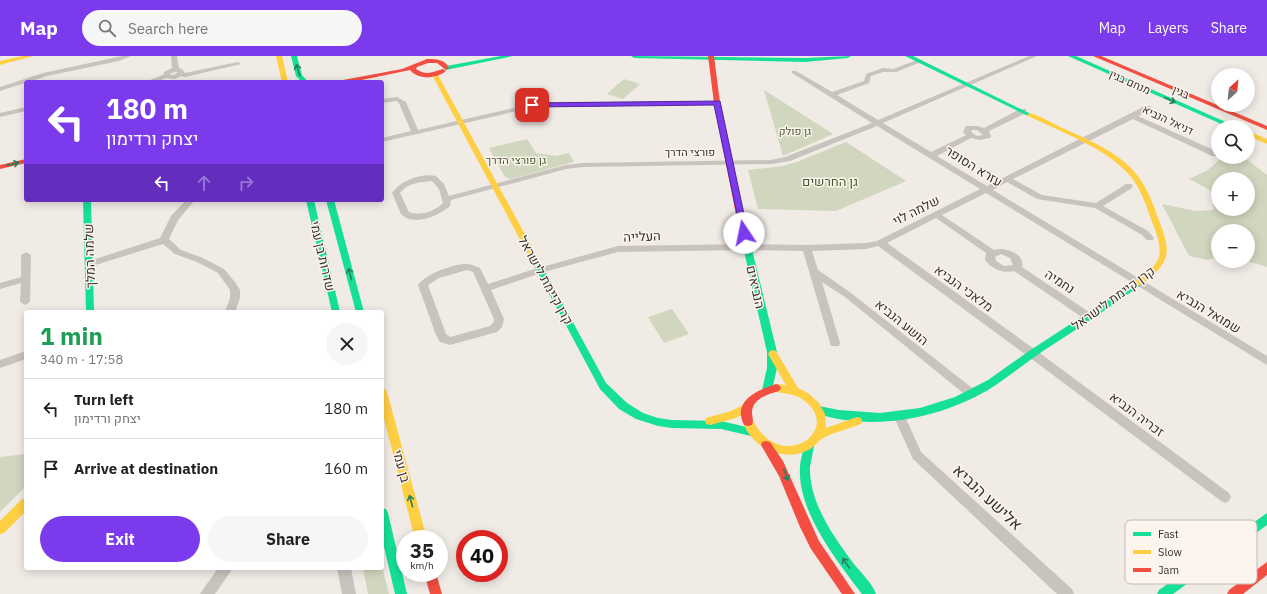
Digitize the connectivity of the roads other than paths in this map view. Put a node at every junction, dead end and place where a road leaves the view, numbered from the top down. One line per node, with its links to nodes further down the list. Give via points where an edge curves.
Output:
1 (4, 56): 16 (street)
2 (30, 56): 21 (street)
3 (128, 56): 29 (street)
4 (174, 56): 25 (street)
5 (279, 56): 31 (street)
6 (294, 56): 32 (street, one-way to 6, via 299,76)
7 (476, 56): 23 (street)
8 (510, 56): 23 (street)
9 (634, 56): 10 (street)
10 (642, 56): 17 (street)
11 (848, 56): 19 (street, via 805,60)
12 (908, 56): 20 (street, קרן קיימת לישראל)
13 (1034, 56): 36 (street, פורצי הדרך)
14 (1070, 56): 46 (street, מנחם בגין, one-way to 46)
15 (1096, 56): 49 (street, בגין)
16 (0, 57)
17 (712, 57): 19 (street); 26 (street, הנביאים)
18 (426, 58): 23 (street); 24 (street, via 418,64)
19 (732, 59): 26 (street)
20 (917, 59): 36 (street, קרן קיימת לישראל); 38 (street, via 894,71 883,70 868,75 867,82)
21 (0, 63)
22 (238, 64): 25 (street, via 185,75)
23 (444, 65): 28 (street, via 442,72)
24 (415, 71): 28 (street, via 425,76); 33 (street); 34 (street)
25 (178, 72): 30 (street, via 168,72 166,76)
26 (713, 72): 40 (street, הנביאים)
27 (794, 72): 38 (street, עזרא הסופר)
28 (435, 75): 47 (street, קרן קיימת לישראל)
29 (27, 80)
30 (154, 80)
31 (285, 80)
32 (303, 80)
33 (356, 80)
34 (378, 80)
35 (24, 81): 37 (street)
36 (968, 84): 43 (street, קרן קיימת לישראל); 48 (street, פורצי הדרך)
37 (0, 89)
38 (831, 95): 48 (street, עזרא הסופר)
39 (384, 101): 50 (street, via 397,99 402,102)
40 (717, 103): 47 (street, via 539,104); 60 (street, הנביאים)
41 (1148, 108): 45 (street, דניאל הנביא)
42 (24, 109): 44 (street)
43 (1023, 111): 53 (street, קרן קיימת לישראל); 57 (street, via 984,131 986,137 970,136)
44 (0, 115)
45 (1133, 116): 53 (street, דניאל הנביא); 55 (street, דניאל הנביא)
46 (1218, 120)
47 (460, 122): 50 (street); 64 (street, קרן קיימת לישראל)
48 (878, 123): 57 (street, עזרא הסופר); 60 (street, פורצי הדרך, via 787,159)
49 (1267, 128)
50 (415, 132): 52 (street)
51 (1255, 136): 54 (street)
52 (384, 140)
53 (1083, 141): 62 (street, שלמה לוי); 85 (street, קרן קיימת לישראל, via 1128,168 1135,177 1162,239 1162,262)
54 (1267, 142)
55 (1211, 152)
56 (24, 153): 58 (street)
57 (932, 155): 65 (street, עזרא הסופר)
58 (0, 159)
59 (24, 161): 61 (street, one-way to 59)
60 (731, 163): 64 (street, פורצי הדרך, via 583,165 566,167); 76 (street, הנביאים)
61 (0, 167)
62 (1007, 179): 65 (street, שלמה לוי); 71 (street, via 1040,197)
63 (1129, 186): 71 (street)
64 (495, 187): 66 (street, פורצי הדרך); 82 (street, קרן קיימת לישראל)
65 (986, 189): 72 (street, שלמה לוי); 85 (street, עזרא הסופר)
66 (446, 199): 66 (street, via 447,204 438,212 416,217 403,212 396,193 405,184 433,178 438,182)
67 (87, 202): 80 (street, שלמה המלך)
68 (189, 202): 74 (street, via 169,225)
69 (310, 202): 91 (street, שדרות בן עמי)
70 (331, 202): 92 (street, one-way to 70)
71 (1097, 206): 73 (street)
72 (935, 214): 75 (street, שלמה לוי); 78 (street, נחמיה)
73 (1148, 235)
74 (164, 240): 80 (street); 90 (street, via 178,252 221,271 235,290)
75 (880, 243): 77 (street, שלמה לוי, via 866,246); 96 (street, מלאכי הנביא)
76 (747, 247): 77 (street, שלמה לוי); 82 (street, העלייה, via 618,249); 95 (street, הנביאים)
77 (807, 248): 83 (street)
78 (992, 253): 81 (street, נחמיה, via 1000,251 1012,255 1018,264); 81 (street, נחמיה, via 990,260 995,266 1008,270)
79 (26, 255): 84 (street)
80 (89, 264): 89 (street, שלמה המלך)
81 (1016, 268): 93 (street, נחמיה)
82 (541, 270): 87 (street, העלייה); 108 (street, קרן קיימת לישראל, via 603,386 616,402 638,415 660,422)
83 (814, 272): 94 (street); 102 (street, הושע הנביא, via 848,295)
84 (26, 279): 86 (street); 88 (street)
85 (1138, 283): 93 (street, קרן קיימת לישראל); 98 (street, שמואל הנביא)
86 (0, 286)
87 (486, 288): 87 (street, via 499,319 498,324 493,329 450,341 444,339 423,285 425,280 467,267 477,270)
88 (25, 302)
89 (90, 310)
90 (231, 310)
91 (336, 310)
92 (359, 310)
93 (1090, 317): 96 (street, קרן קיימת לישראל)
94 (835, 343)
95 (772, 352): 100 (street, הנביאים, via 772,368); 101 (street, הנביאים)
96 (1033, 354): 102 (street, קרן קיימת לישראל); 113 (street, זכריה הנביא)
97 (24, 356): 99 (street)
98 (1267, 361)
99 (0, 364)
100 (767, 390): 101 (street); 104 (street, via 751,399)
101 (794, 391): 105 (street, via 808,399)
102 (972, 394): 106 (street, קרן קיימת לישראל, via 937,408)
103 (384, 400): 119 (street, בן עמי, one-way to 103)
104 (747, 407): 108 (street, קרן קיימת לישראל); 109 (street, via 747,424)
105 (818, 410): 107 (street, קרן קיימת לישראל, via 840,417); 110 (street, via 822,423)
106 (899, 415): 107 (street, קרן קיימת לישראל); 133 (street, אלישע הנביא, via 917,455)
107 (867, 418): 110 (street, קרן קיימת לישראל)
108 (703, 424): 109 (street, קרן קיימת לישראל, via 736,426)
109 (751, 432): 111 (street)
110 (820, 435): 112 (street)
111 (764, 444): 112 (street, via 791,451); 131 (street, one-way to 131, via 780,463 808,531 831,571)
112 (809, 446): 132 (street, one-way to 112, via 836,547 815,508 806,478 805,467)
113 (1225, 497)
114 (24, 505): 118 (street)
115 (1267, 518): 117 (street)
116 (384, 522): 129 (street)
117 (1257, 525)
118 (0, 529)
119 (419, 530)
120 (1267, 568): 123 (street)
121 (225, 570): 127 (street)
122 (344, 570): 128 (street)
123 (1257, 576)
124 (433, 582): 130 (street)
125 (1177, 584): 134 (street)
126 (1246, 584): 135 (street)
127 (208, 594)
128 (349, 594)
129 (401, 594)
130 (436, 594)
131 (849, 594)
132 (870, 594)
133 (1067, 594)
134 (1163, 594)
135 (1233, 594)

